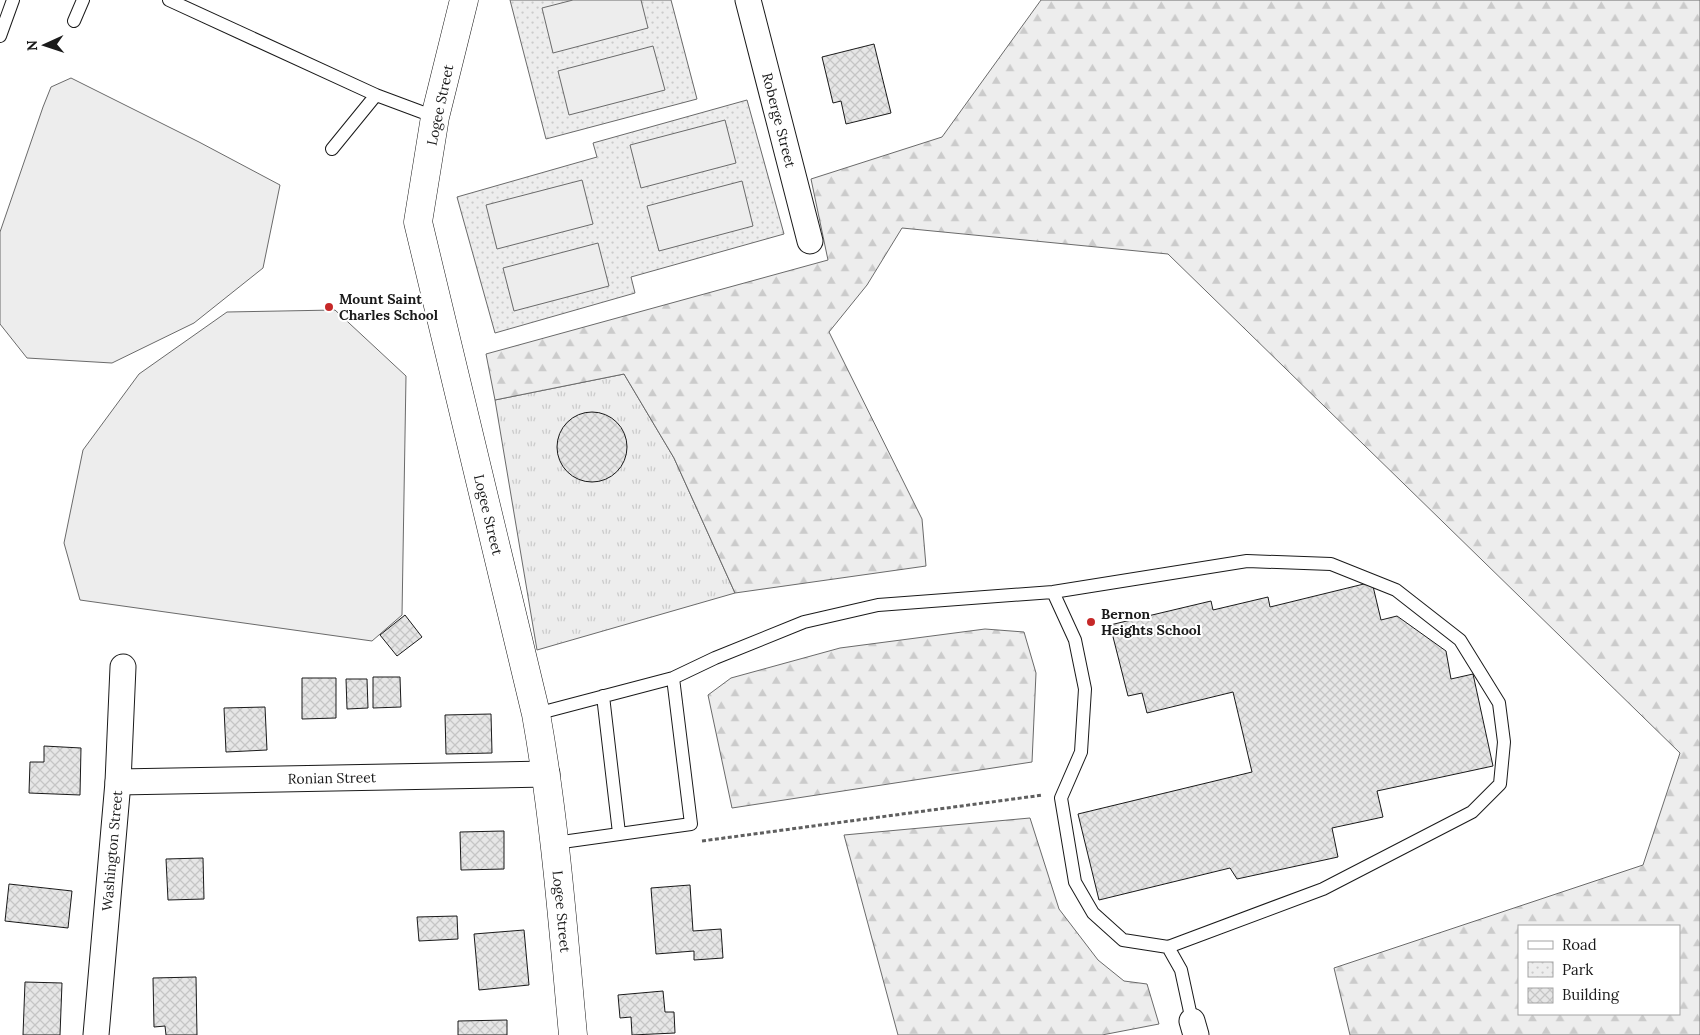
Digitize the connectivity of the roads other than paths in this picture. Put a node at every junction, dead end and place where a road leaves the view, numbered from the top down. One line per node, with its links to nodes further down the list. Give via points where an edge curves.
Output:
1 (13, 0): 7 (lane)
2 (83, 0): 6 (lane)
3 (169, 0): 8 (lane)
4 (464, 0): 9 (street, Logee Street)
5 (748, 0): 11 (street, Roberge Street)
6 (74, 21)
7 (0, 36)
8 (376, 95): 9 (lane); 10 (lane)
9 (435, 117): 16 (street, Logee Street, via 418,222)
10 (332, 148)
11 (810, 241)
12 (1053, 592): 14 (lane, via 878,605 804,622); 21 (lane, via 1075,640 1085,690 1081,752 1060,798 1075,882 1093,913 1123,940); 21 (lane, via 1247,561 1331,564 1396,590 1460,640 1500,703 1504,742 1500,784 1472,812 1323,889)
13 (123, 667): 18 (street, Washington Street)
14 (673, 678): 15 (lane); 19 (lane, via 691,824)
15 (603, 696): 16 (lane); 19 (lane)
16 (536, 714): 17 (street, Logee Street)
17 (547, 774): 18 (street, Ronian Street); 20 (street, Logee Street)
18 (118, 782): 23 (street, Washington Street)
19 (619, 833): 20 (lane)
20 (555, 844): 24 (street, Logee Street)
21 (1168, 947): 22 (lane, via 1181,970)
22 (1194, 1028)
23 (96, 1035)
24 (573, 1035)

